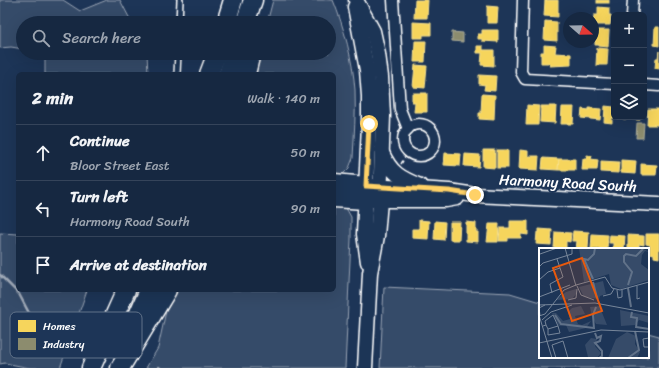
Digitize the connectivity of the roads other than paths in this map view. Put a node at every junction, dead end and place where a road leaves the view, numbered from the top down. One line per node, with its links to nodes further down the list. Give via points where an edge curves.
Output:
1 (180, 0): 10 (lane)
2 (233, 0): 11 (highway)
3 (253, 0): 12 (highway)
4 (263, 0): 13 (highway)
5 (355, 0): 26 (main road, via 373,31 378,54 382,78); 29 (main road, via 367,70)
6 (393, 0): 25 (street, via 400,109)
7 (523, 0): 22 (street, via 521,72 525,79)
8 (633, 0): 9 (street)
9 (632, 12)
10 (179, 16)
11 (228, 16)
12 (247, 16)
13 (260, 16)
14 (178, 60): 18 (lane)
15 (214, 60): 19 (highway)
16 (233, 60): 20 (highway)
17 (249, 60): 21 (highway)
18 (177, 72)
19 (210, 72)
20 (229, 72)
21 (246, 72)
22 (611, 84)
23 (647, 85): 24 (street)
24 (659, 86)
25 (408, 129): 25 (street, via 417,125 431,130 434,139 432,149 424,155 413,155 408,152 403,144)
26 (382, 152): 28 (main road, via 386,164 397,175); 29 (main road)
27 (336, 184): 29 (highway)
28 (432, 190): 29 (main road, Harmony Road South); 30 (main road, Harmony Road South)
29 (373, 194): 30 (main road, Harmony Road South, via 446,200); 31 (highway); 45 (main road, via 364,234 370,273)
30 (475, 195): 32 (main road, Harmony Road South)
31 (336, 198)
32 (659, 204)
33 (125, 292): 36 (highway)
34 (148, 292): 37 (highway)
35 (166, 292): 38 (highway)
36 (116, 312)
37 (139, 312)
38 (142, 331)
39 (95, 358): 42 (highway)
40 (119, 358): 43 (highway)
41 (126, 358): 44 (highway)
42 (91, 368)
43 (115, 368)
44 (120, 368)
45 (365, 368)

